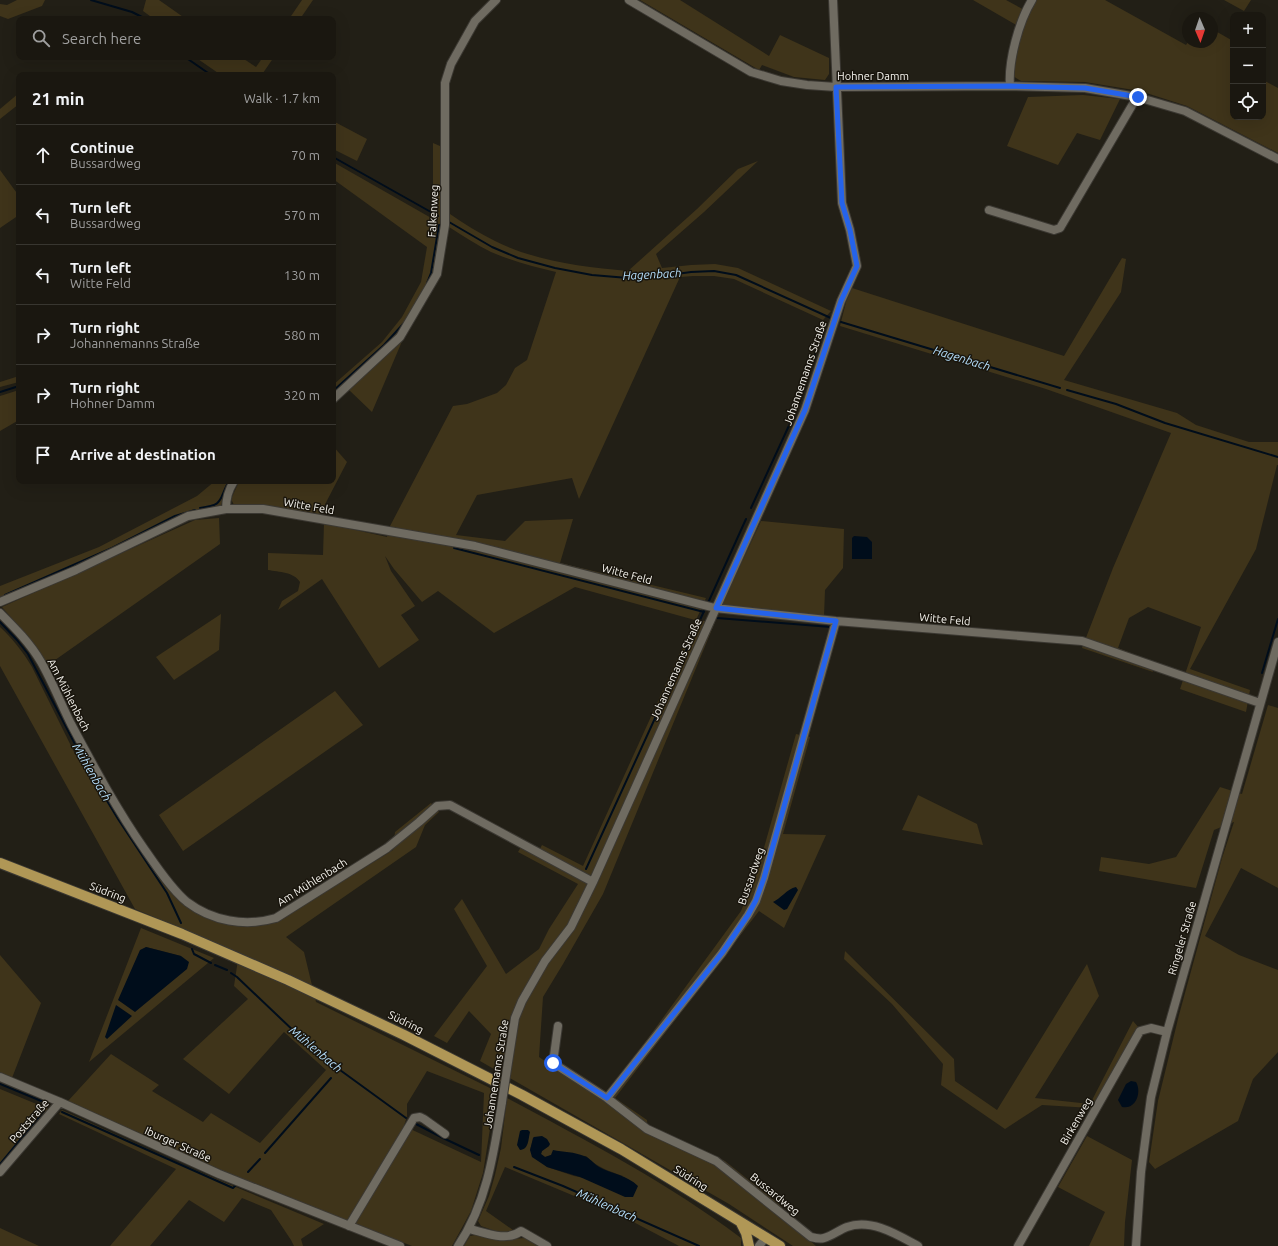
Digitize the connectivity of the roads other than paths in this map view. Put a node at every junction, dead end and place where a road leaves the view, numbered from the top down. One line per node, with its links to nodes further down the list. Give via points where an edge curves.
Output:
1 (496, 0): 10 (street, Falkenweg, via 475,21 451,64 445,83 445,225 437,274 400,338)
2 (629, 0): 6 (street, Hohner Damm, via 751,72 781,81)
3 (833, 0): 6 (street, Johannemanns Straße)
4 (1032, 0): 5 (street, via 1026,9 1015,45 1011,61)
5 (1010, 86): 6 (street, Hohner Damm); 7 (street, Hohner Damm, via 1085,88)
6 (836, 87): 14 (street, Johannemanns Straße, via 842,203 857,266 841,301 805,410)
7 (1138, 97): 8 (street, Hohner Damm, via 1185,111); 9 (street, via 1060,228 1054,230)
8 (1278, 159)
9 (989, 210)
10 (336, 396)
11 (232, 484): 12 (street, via 226,499)
12 (226, 509): 13 (street, Witte Feld, via 188,516 76,570); 14 (street, Witte Feld, via 263,510 476,546)
13 (0, 602)
14 (716, 608): 16 (street, Witte Feld); 20 (street, Johannemanns Straße)
15 (0, 613): 20 (street, Am Mühlenbach, via 29,644 41,663 91,763 153,862 186,901 204,913 235,922 263,922 276,918 387,848 437,806 450,805)
16 (836, 621): 18 (street, Witte Feld, via 1082,641); 24 (street, Bussardweg, via 756,900 722,953)
17 (1278, 642): 18 (street, Ringeler Straße)
18 (1260, 703): 22 (street, Ringeler Straße)
19 (0, 863): 28 (main road, Südring, via 182,934 404,1034 621,1149)
20 (593, 882): 30 (street, Johannemanns Straße, bridge, via 571,927 545,962 522,1000 515,1018 494,1156)
21 (558, 1026): 24 (street, Bussardweg, via 553,1063)
22 (1167, 1032): 39 (street, Birkenweg, via 1151,1028 1140,1031); 40 (street, Ringeler Straße, via 1151,1097 1140,1172)
23 (0, 1078): 25 (street, Iburger Straße)
24 (607, 1098): 38 (street, Bussardweg, via 647,1129 716,1161 811,1238 823,1238 848,1226 862,1225 892,1232)
25 (60, 1102): 27 (street, Poststraße); 29 (street, Iburger Straße, via 220,1174)
26 (446, 1134): 29 (street, via 424,1119 414,1118)
27 (0, 1172)
28 (741, 1223): 31 (main road, Südring); 35 (main road)
29 (350, 1226): 32 (street, Iburger Straße)
30 (470, 1229): 33 (street, Johannemanns Straße); 34 (street, via 506,1237 521,1231)
31 (766, 1237): 36 (street); 37 (main road, Südring)
32 (400, 1246)
33 (458, 1246)
34 (547, 1246)
35 (749, 1246)
36 (759, 1246)
37 (780, 1246)
38 (918, 1246)
39 (1018, 1246)
40 (1136, 1246)

